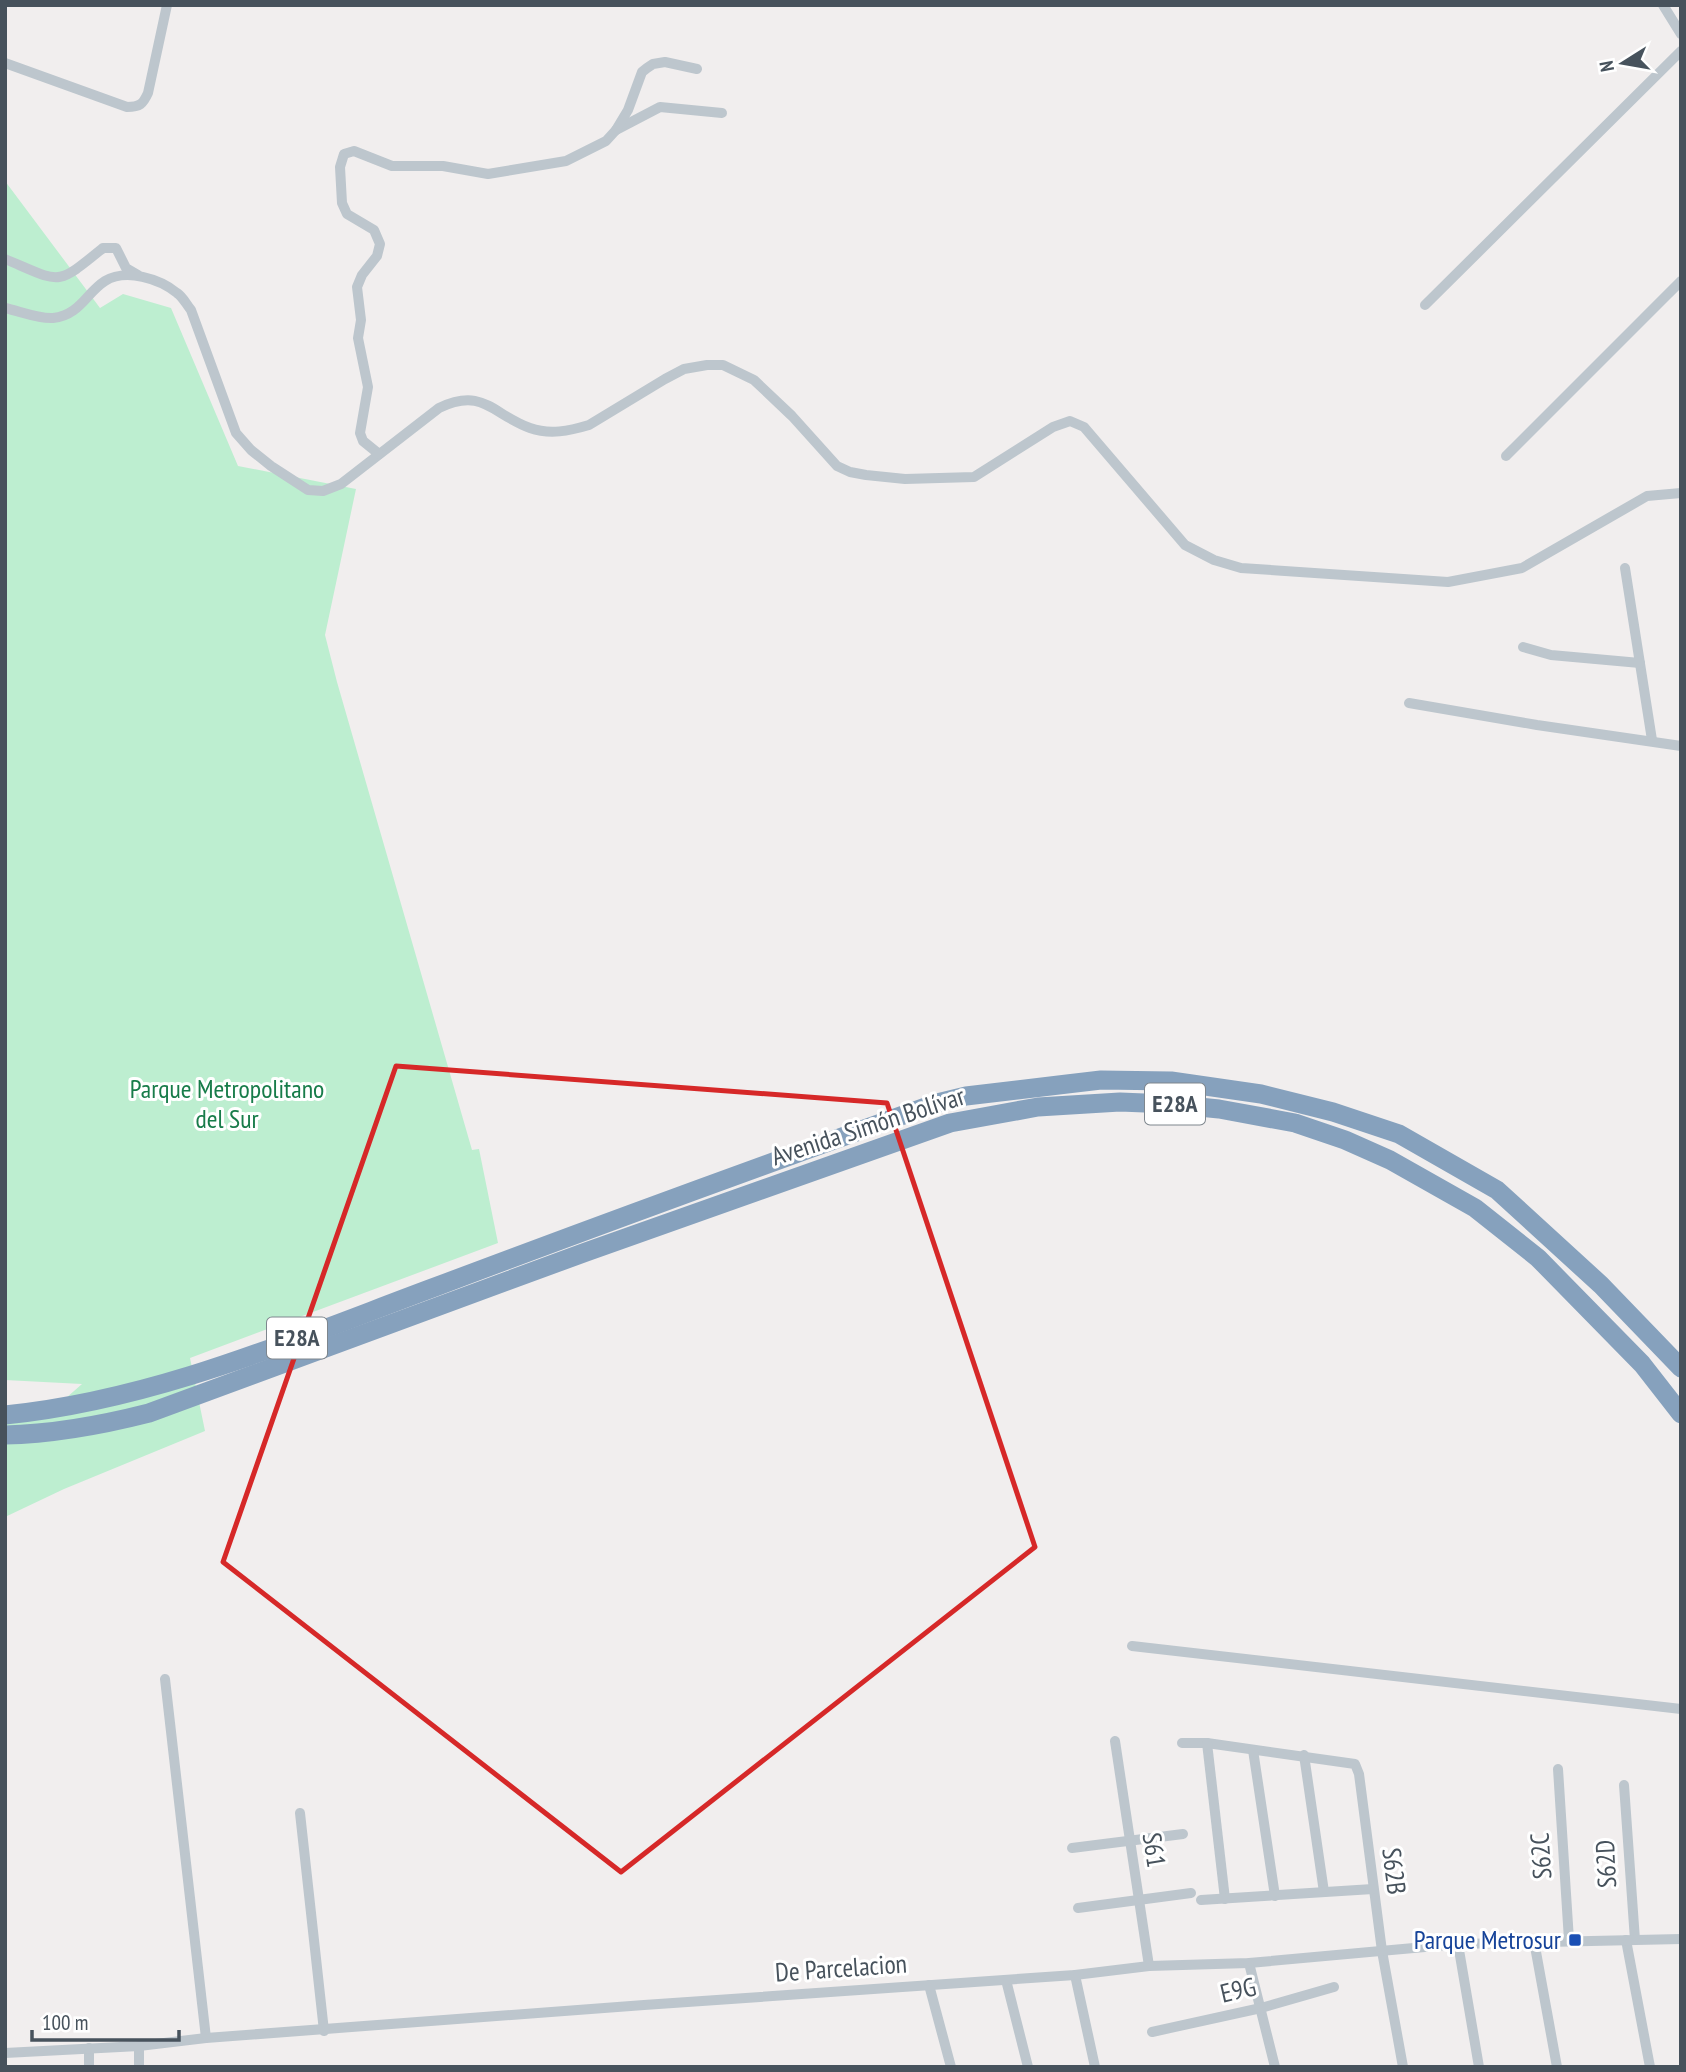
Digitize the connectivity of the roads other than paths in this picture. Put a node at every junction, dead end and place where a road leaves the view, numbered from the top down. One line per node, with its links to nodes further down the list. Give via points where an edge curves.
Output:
1 (167, 5): 5 (street, via 148,93 137,107)
2 (1663, 5): 3 (street)
3 (1680, 29)
4 (1681, 51): 12 (street)
5 (5, 63)
6 (697, 69): 8 (street, via 665,62 647,68)
7 (722, 113): 8 (street, via 660,107)
8 (617, 130): 14 (street, via 607,141 566,161 488,174 443,166 392,166 354,151 344,154 342,203 347,214 374,230 380,244 357,287 358,338 368,387 360,433)
9 (5, 259): 10 (street, via 60,278 110,246 120,253 126,268)
10 (140, 276): 13 (street, via 107,280 82,305 52,318); 14 (street, via 162,282 191,310 236,433 271,466 308,490 323,491 341,484)
11 (1681, 281): 15 (street)
12 (1425, 305)
13 (5, 308)
14 (379, 454): 16 (street, via 454,401 470,399 538,430 572,430 589,425 684,369 723,365 768,392 837,466 866,475 974,477 1070,421 1084,427 1185,545 1241,568 1448,582 1522,568 1647,496)
15 (1506, 456)
16 (1681, 493)
17 (1625, 568): 19 (street)
18 (1523, 647): 19 (street)
19 (1640, 663): 21 (street)
20 (1409, 704): 21 (street)
21 (1652, 740): 22 (street)
22 (1681, 746)
23 (580, 1233): 24 (highway); 25 (highway, Avenida Simón Bolívar / E28A, via 951,1099 1101,1080 1217,1086 1333,1112 1399,1134 1497,1190 1601,1285); 27 (highway, Avenida Simón Bolívar / E28A, via 214,1368 77,1405)
24 (586, 1252): 26 (highway, Avenida Simón Bolívar / E28A, via 950,1123 1084,1103 1219,1109 1295,1123 1345,1140 1475,1208 1538,1258 1642,1364); 28 (highway, Avenida Simón Bolívar / E28A, via 149,1413 108,1423)
25 (1681, 1368)
26 (1681, 1414)
27 (5, 1415)
28 (5, 1435)
29 (1132, 1646): 31 (street)
30 (165, 1679): 64 (street)
31 (1681, 1709)
32 (1115, 1741): 41 (street, S61)
33 (1207, 1742): 34 (street); 35 (street); 47 (street)
34 (1182, 1743)
35 (1253, 1750): 36 (street); 45 (street)
36 (1304, 1755): 43 (street, S62B, via 1355,1764); 44 (street)
37 (1558, 1769): 50 (street, S62C)
38 (1624, 1785): 51 (street, S62D)
39 (300, 1813): 62 (street)
40 (1183, 1834): 41 (street)
41 (1130, 1841): 42 (street); 46 (street, S61)
42 (1073, 1848)
43 (1373, 1889): 44 (street); 54 (street, S62B)
44 (1324, 1892): 45 (street)
45 (1275, 1896): 47 (street)
46 (1139, 1899): 47 (street); 48 (street); 56 (street, S61)
47 (1224, 1899)
48 (1078, 1908)
49 (1681, 1939): 51 (street, De Parcelacion)
50 (1569, 1940): 51 (street, De Parcelacion); 52 (street, De Parcelacion)
51 (1630, 1940): 77 (street, S62D)
52 (1534, 1941): 53 (street, De Parcelacion); 76 (street)
53 (1458, 1944): 54 (street, De Parcelacion); 75 (street)
54 (1382, 1951): 55 (street, De Parcelacion); 74 (street, S62B)
55 (1249, 1963): 56 (street, De Parcelacion); 61 (street)
56 (1149, 1966): 57 (street, De Parcelacion)
57 (1075, 1975): 58 (street, De Parcelacion); 72 (street)
58 (1006, 1980): 59 (street, De Parcelacion); 71 (street)
59 (929, 1985): 62 (street, De Parcelacion); 70 (street)
60 (1334, 1987): 61 (street, E9G)
61 (1261, 2008): 63 (street, E9G); 73 (street)
62 (324, 2031): 64 (street, De Parcelacion)
63 (1152, 2032)
64 (206, 2038): 65 (street, De Parcelacion)
65 (139, 2046): 66 (street, De Parcelacion); 69 (street)
66 (89, 2049): 67 (street, De Parcelacion); 68 (street)
67 (5, 2053)
68 (89, 2067)
69 (138, 2067)
70 (951, 2067)
71 (1028, 2067)
72 (1095, 2067)
73 (1275, 2067)
74 (1403, 2067)
75 (1479, 2067)
76 (1557, 2067)
77 (1650, 2067)

